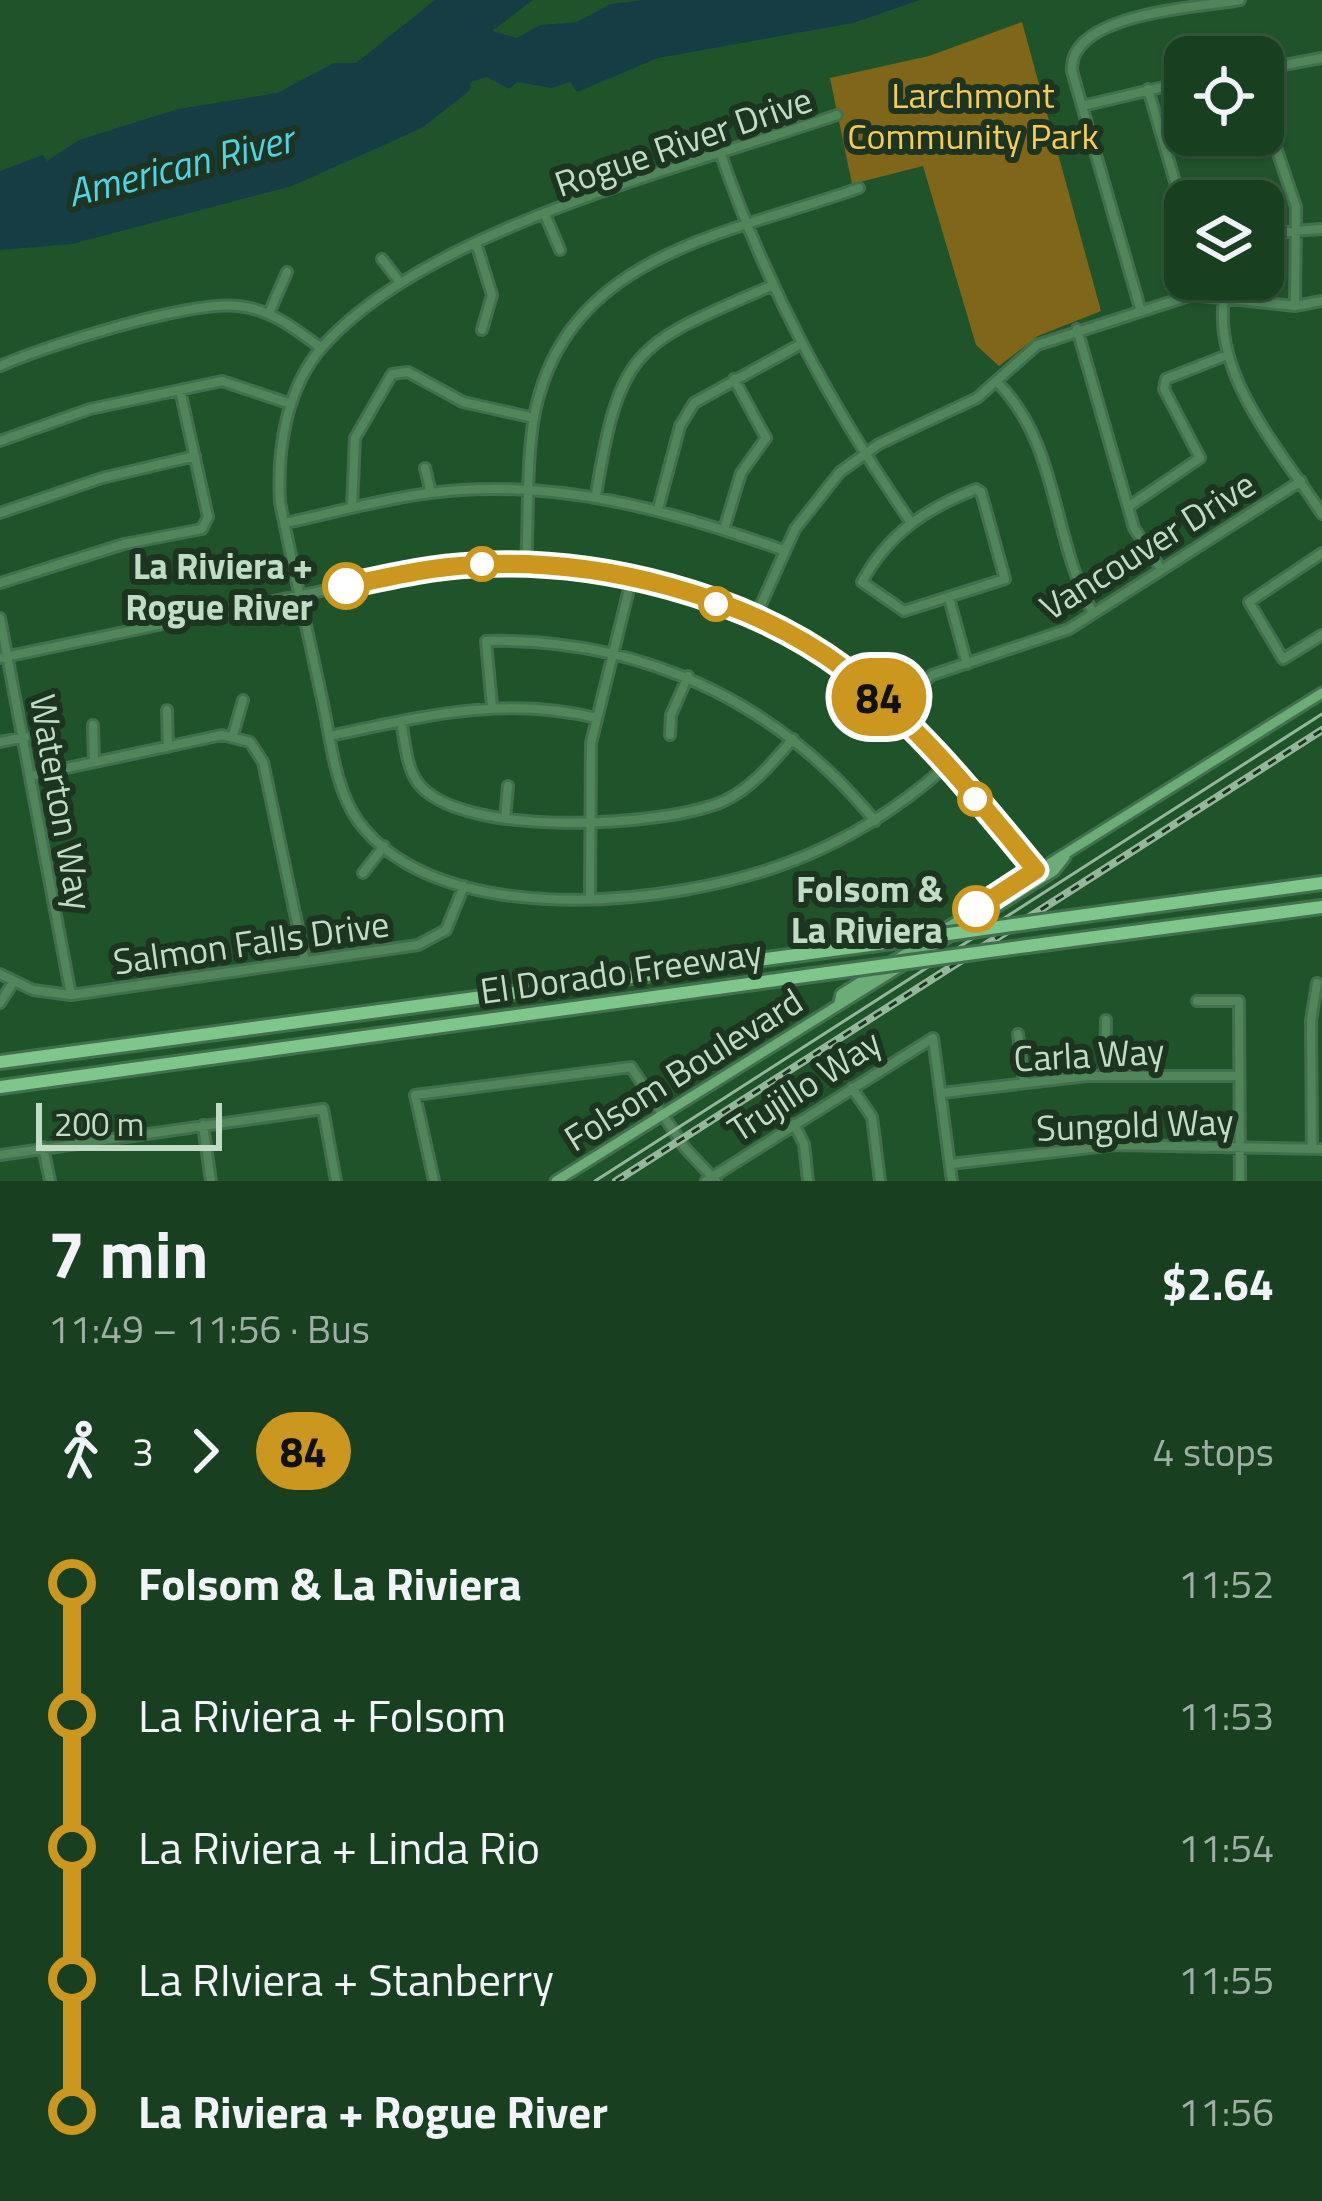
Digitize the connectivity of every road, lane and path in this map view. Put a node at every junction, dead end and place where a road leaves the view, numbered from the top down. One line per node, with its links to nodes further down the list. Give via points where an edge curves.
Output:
1 (1240, 0): 7 (street, via 1085,36 1072,61)
2 (1320, 58): 3 (street); 4 (street)
3 (1284, 65)
4 (1322, 72)
5 (1164, 86): 6 (street)
6 (1148, 89): 7 (street); 11 (street)
7 (1082, 106): 29 (street)
8 (837, 116): 9 (street, Rogue River Drive)
9 (721, 155): 13 (street, Rogue River Drive); 14 (street)
10 (1278, 156): 17 (street)
11 (1175, 180)
12 (860, 188): 14 (street)
13 (546, 217): 18 (street, Rogue River Drive); 19 (street, Rogue River Drive)
14 (746, 227): 23 (street); 41 (street, via 642,264 607,290 567,333)
15 (1322, 229): 17 (street)
16 (1284, 233): 17 (street)
17 (1297, 233): 28 (street)
18 (476, 243): 22 (street, Rogue River Drive); 32 (street, via 492,295)
19 (560, 250)
20 (382, 259): 22 (street)
21 (287, 272): 30 (street)
22 (399, 281): 34 (street, Rogue River Drive)
23 (771, 286): 33 (street); 49 (street, via 645,350 613,401)
24 (1172, 300): 29 (street)
25 (1225, 300): 35 (street)
26 (1235, 300): 28 (street)
27 (1322, 302): 28 (street)
28 (1295, 306)
29 (1140, 308): 31 (street)
30 (269, 313): 34 (street); 36 (street, via 201,306)
31 (1077, 329): 38 (street, via 1037,346); 50 (street)
32 (482, 330)
33 (799, 345): 37 (street); 43 (street)
34 (321, 348): 40 (street, Rogue River Drive)
35 (1227, 355): 46 (street); 50 (street, via 1166,379 1200,458)
36 (0, 366)
37 (734, 379): 52 (street, via 684,416); 57 (street, via 766,438 741,472)
38 (997, 382): 43 (street); 66 (street, via 1032,424)
39 (180, 390): 40 (street, via 232,382); 42 (street, via 90,409); 44 (street)
40 (291, 404): 56 (street, Rogue River Drive, via 278,461)
41 (534, 418): 47 (street); 51 (street, via 464,403 409,372 392,374 356,437)
42 (0, 441)
43 (863, 455): 55 (street); 58 (street, via 812,501)
44 (195, 456): 53 (street); 63 (street, via 208,518 202,529)
45 (424, 468): 48 (street)
46 (1301, 481): 54 (street); 61 (street, Vancouver Drive)
47 (530, 491): 48 (street); 49 (street); 60 (street)
48 (431, 493): 51 (street)
49 (596, 496): 52 (street)
50 (1128, 507): 61 (street)
51 (352, 508): 56 (street)
52 (658, 509): 57 (street)
53 (0, 513)
54 (1322, 514)
55 (910, 521): 65 (street, via 862,582 904,610); 65 (street, via 981,492 1005,580)
56 (284, 523): 64 (street, Rogue River Drive)
57 (724, 529): 58 (street)
58 (783, 550): 68 (street)
59 (1322, 553): 69 (street, via 1249,602 1283,659)
60 (526, 564): 62 (street); 64 (street, via 428,569)
61 (1161, 569): 66 (street, Vancouver Drive)
62 (632, 580): 68 (street); 70 (street)
63 (0, 583)
64 (301, 596): 71 (street); 85 (street, Rogue River Drive)
65 (949, 598): 72 (street)
66 (1093, 613): 72 (street, Vancouver Drive, via 1039,643)
67 (0, 618): 71 (street, Waterton Way)
68 (755, 618): 77 (street, via 845,669)
69 (1322, 635)
70 (614, 656): 73 (street); 76 (street, via 486,641); 79 (street)
71 (4, 657): 84 (street, Waterton Way)
72 (967, 664): 77 (street, Vancouver Drive, via 932,675)
73 (688, 676): 83 (street); 86 (street, via 746,704)
74 (1322, 693): 98 (main road, Folsom Boulevard)
75 (243, 700): 82 (street)
76 (492, 706): 79 (street); 80 (street)
77 (892, 709): 90 (street)
78 (167, 710): 88 (street)
79 (596, 718): 94 (street)
80 (401, 721): 85 (street); 93 (street, via 410,768 424,790 455,810)
81 (93, 725): 89 (street)
82 (233, 735): 88 (street); 103 (street, via 261,757)
83 (670, 735)
84 (25, 736): 87 (street); 91 (street, Waterton Way)
85 (330, 736): 96 (street, Rogue River Drive, via 348,805)
86 (793, 740): 94 (street, via 756,780 719,802 676,814); 95 (street)
87 (0, 742)
88 (168, 747): 89 (street)
89 (94, 762): 91 (street)
90 (945, 767): 95 (street); 98 (street)
91 (34, 775): 107 (street, Waterton Way, via 38,841)
92 (508, 786): 93 (street)
93 (505, 819): 94 (street)
94 (589, 819): 101 (street)
95 (874, 821): 101 (street, via 737,880)
96 (384, 846): 97 (street); 100 (street)
97 (363, 873)
98 (1039, 874): 120 (main road, Folsom Boulevard)
99 (1322, 884): 112 (highway, El Dorado Freeway, bridge)
100 (464, 886): 101 (street); 103 (street, Salmon Falls Drive, via 451,922 431,941)
101 (590, 898)
102 (1322, 907): 117 (highway, El Dorado Freeway, bridge)
103 (305, 962): 107 (street, Salmon Falls Drive)
104 (0, 974): 105 (street, Salmon Falls Drive)
105 (14, 981): 107 (street, Salmon Falls Drive); 109 (street)
106 (1317, 983): 115 (street)
107 (71, 995)
108 (1197, 1001): 114 (street, via 1240,1000)
109 (0, 1003)
110 (1106, 1020): 113 (street)
111 (1018, 1034): 116 (street)
112 (0, 1062)
113 (1106, 1076): 114 (street, Carla Way); 116 (street, Carla Way)
114 (1240, 1076): 124 (street)
115 (1318, 1076): 125 (street)
116 (1024, 1083): 119 (street, Carla Way)
117 (0, 1088)
118 (852, 1088): 119 (street, Trujillo Way, via 933,1038); 121 (street, Trujillo Way); 135 (street, via 872,1117)
119 (942, 1093): 127 (street)
120 (663, 1113): 128 (street); 132 (street, via 631,1067 415,1095); 133 (main road, Folsom Boulevard)
121 (794, 1124): 128 (street, Trujillo Way); 134 (street)
122 (203, 1126): 123 (street); 130 (street); 131 (street, via 322,1109)
123 (43, 1147): 126 (street); 129 (street)
124 (1240, 1147): 125 (street, Sungold Way); 127 (street, Sungold Way, via 1095,1146); 137 (street)
125 (1317, 1149)
126 (0, 1155)
127 (950, 1164): 136 (street)
128 (712, 1180)
129 (50, 1181)
130 (211, 1181)
131 (336, 1181)
132 (434, 1181)
133 (556, 1181)
134 (808, 1181)
135 (880, 1181)
136 (952, 1181)
137 (1240, 1181)

